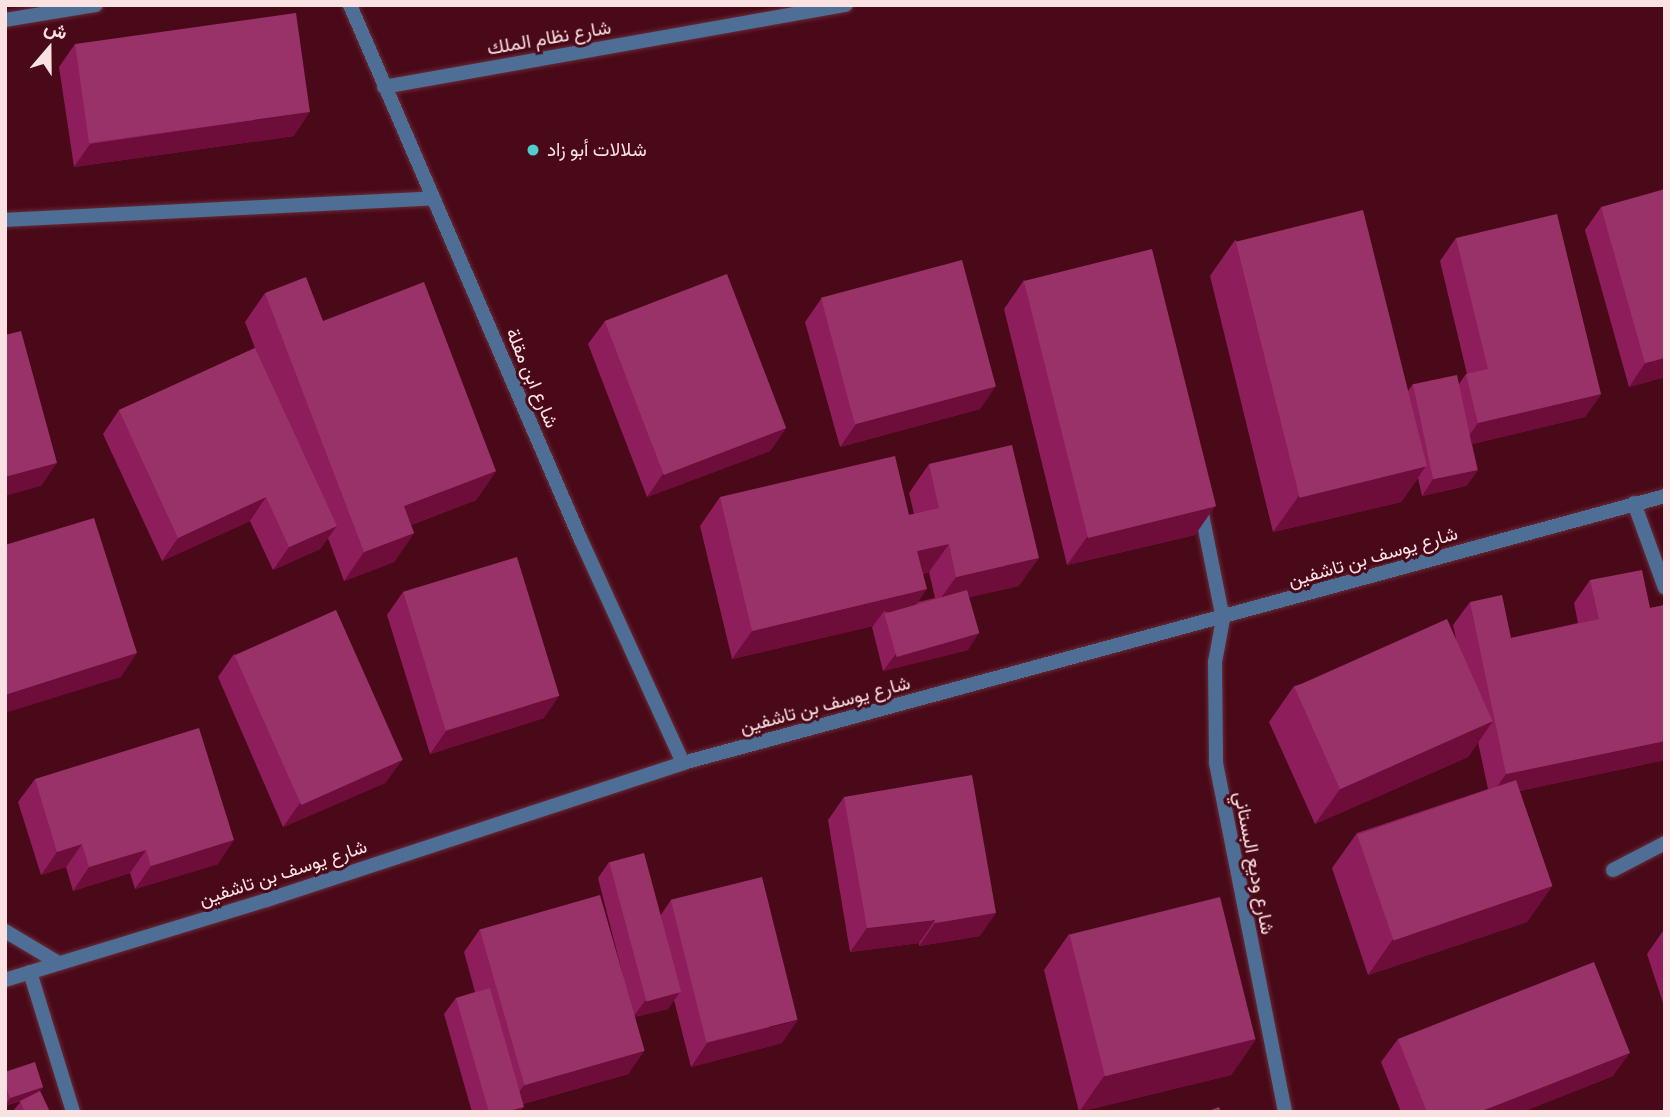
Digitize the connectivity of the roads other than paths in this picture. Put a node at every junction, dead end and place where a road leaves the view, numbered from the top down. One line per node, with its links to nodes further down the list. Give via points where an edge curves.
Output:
1 (96, 5): 4 (street)
2 (350, 5): 5 (street, شارع ابن مقلة)
3 (846, 5): 5 (street, شارع نظام الملك)
4 (5, 20)
5 (384, 87): 6 (street, شارع ابن مقلة)
6 (433, 198): 7 (street); 13 (street, شارع ابن مقلة)
7 (5, 220)
8 (1195, 484): 12 (street)
9 (1665, 496): 10 (street, شارع يوسف بن تاشفين)
10 (1634, 503): 11 (street); 12 (street, شارع يوسف بن تاشفين)
11 (1665, 588)
12 (1223, 619): 13 (street, شارع يوسف بن تاشفين); 21 (street, شارع وديع البستاني, via 1215,662 1216,764)
13 (683, 763): 17 (street, شارع يوسف بن تاشفين, via 267,900)
14 (1665, 842): 15 (street)
15 (1614, 870)
16 (5, 930): 17 (street)
17 (57, 962): 18 (street, شارع يوسف بن تاشفين)
18 (30, 972): 19 (street, شارع يوسف بن تاشفين); 20 (street)
19 (5, 981)
20 (73, 1112)
21 (1286, 1112)

